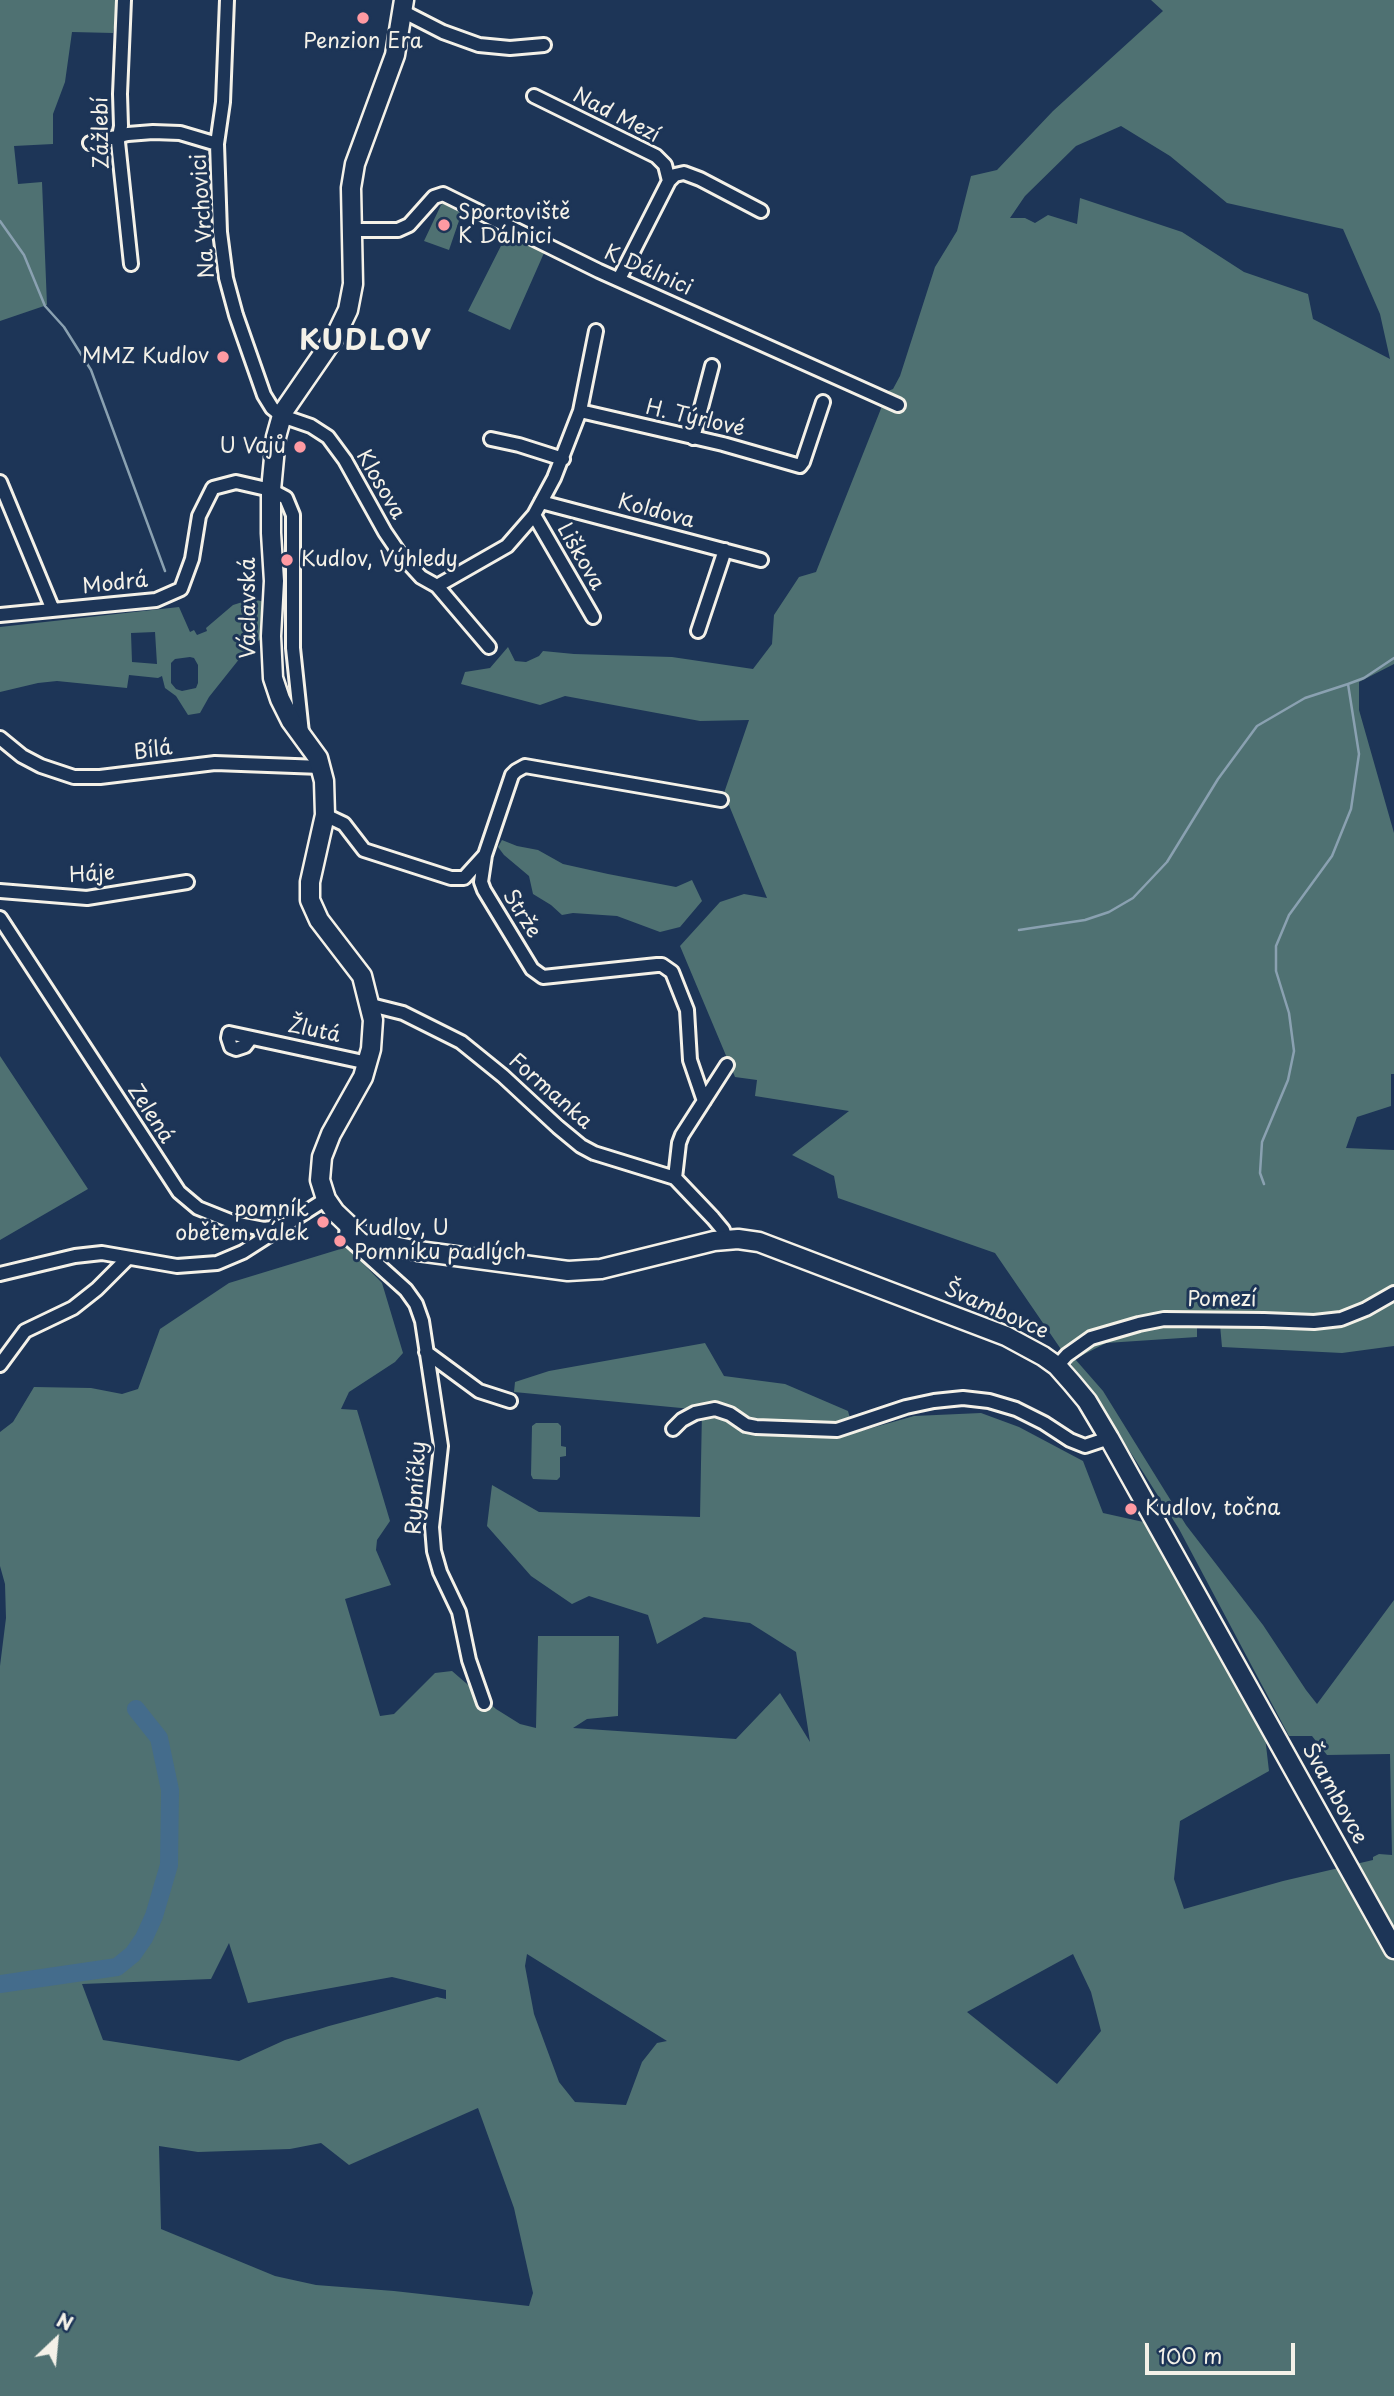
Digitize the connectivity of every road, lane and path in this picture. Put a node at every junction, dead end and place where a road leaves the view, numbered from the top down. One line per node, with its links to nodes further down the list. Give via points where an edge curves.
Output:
1 (124, 0): 6 (street, Zážlebí)
2 (228, 0): 8 (street, Na Vrchovici)
3 (403, 6): 4 (street, via 443,32 479,45); 11 (street, Václavská, via 396,55 355,164)
4 (544, 45)
5 (534, 96): 9 (street, Nad Mezí, via 656,156 665,165)
6 (120, 136): 7 (street); 8 (street, via 180,133); 12 (street, Zážlebí)
7 (90, 143)
8 (217, 144): 19 (street, Na Vrchovici, via 226,278 264,395)
9 (669, 181): 10 (street, via 684,173); 13 (street)
10 (761, 211)
11 (352, 230): 13 (street, K Dálnici, via 398,230 443,194); 19 (street, Václavská, via 353,284 343,324)
12 (131, 264)
13 (619, 279): 17 (street, K Dálnici)
14 (596, 331): 18 (street)
15 (712, 366): 20 (street)
16 (823, 402): 20 (street, H. Týrlové, via 800,466)
17 (898, 405)
18 (580, 411): 20 (street, H. Týrlové); 22 (street)
19 (282, 416): 24 (street, Václavská); 29 (street, Klosova, via 328,437 400,554)
20 (693, 438)
21 (491, 439): 22 (street)
22 (563, 459): 25 (street)
23 (0, 482): 30 (street)
24 (271, 490): 30 (street, Modrá, via 236,482 213,488 198,516 192,559 181,589 156,600); 36 (street, Václavská, via 271,668 279,699)
25 (541, 502): 26 (street); 27 (street, Koldova)
26 (534, 515): 29 (street, via 507,546); 32 (street, Liškova)
27 (725, 550): 28 (street, Koldova); 33 (street)
28 (761, 559)
29 (437, 586): 34 (street, Klosova)
30 (53, 610): 31 (street, Modrá)
31 (0, 615)
32 (593, 617)
33 (698, 631)
34 (489, 647)
35 (0, 738): 36 (street, Bílá, via 32,761 74,777 215,763)
36 (321, 767): 38 (street, Václavská)
37 (721, 800): 39 (street, Strže, via 525,766 512,775)
38 (325, 815): 39 (street, via 344,824 364,850 451,878 464,878); 43 (street, Václavská, via 310,900 319,920 362,976)
39 (485, 855): 47 (street, Strže, via 481,885 537,974 550,978 657,965 672,972 687,1010 690,1060)
40 (187, 882): 41 (street, Háje, via 88,898)
41 (0, 891)
42 (0, 918): 51 (street, Zelená, via 179,1192 198,1208 238,1224 264,1229)
43 (371, 1006): 45 (street, Václavská); 48 (street, Formanka, via 403,1013 461,1042 581,1146)
44 (251, 1038): 45 (street, Žlutá)
45 (368, 1063): 49 (street, Václavská, via 322,1157 320,1180)
46 (727, 1065): 47 (street)
47 (704, 1101): 48 (street, via 679,1143)
48 (675, 1178): 52 (street)
49 (326, 1199): 50 (street); 51 (street)
50 (347, 1224): 52 (street, Švambovce, via 384,1244 418,1251 577,1271); 56 (street, Rybníčky, via 346,1236 416,1304)
51 (286, 1226): 53 (street, via 217,1263 177,1266)
52 (726, 1239): 58 (street, Švambovce, via 759,1242 876,1285 1006,1336)
53 (128, 1258): 54 (street, via 102,1253 75,1256); 57 (street, via 73,1308 25,1331)
54 (0, 1274)
55 (1394, 1293): 58 (street, Pomezí, via 1341,1319 1164,1319 1139,1324 1091,1338)
56 (426, 1352): 59 (street, via 479,1391); 62 (street, Rybníčky, via 441,1446 432,1527 434,1550 459,1612)
57 (0, 1365)
58 (1057, 1366): 61 (street, Švambovce, via 1087,1401)
59 (510, 1401)
60 (673, 1429): 61 (street, via 695,1413 715,1409 756,1427 837,1430 906,1407 963,1398 1016,1409 1085,1446)
61 (1109, 1438): 63 (street, Švambovce)
62 (484, 1703)
63 (1394, 1949)

